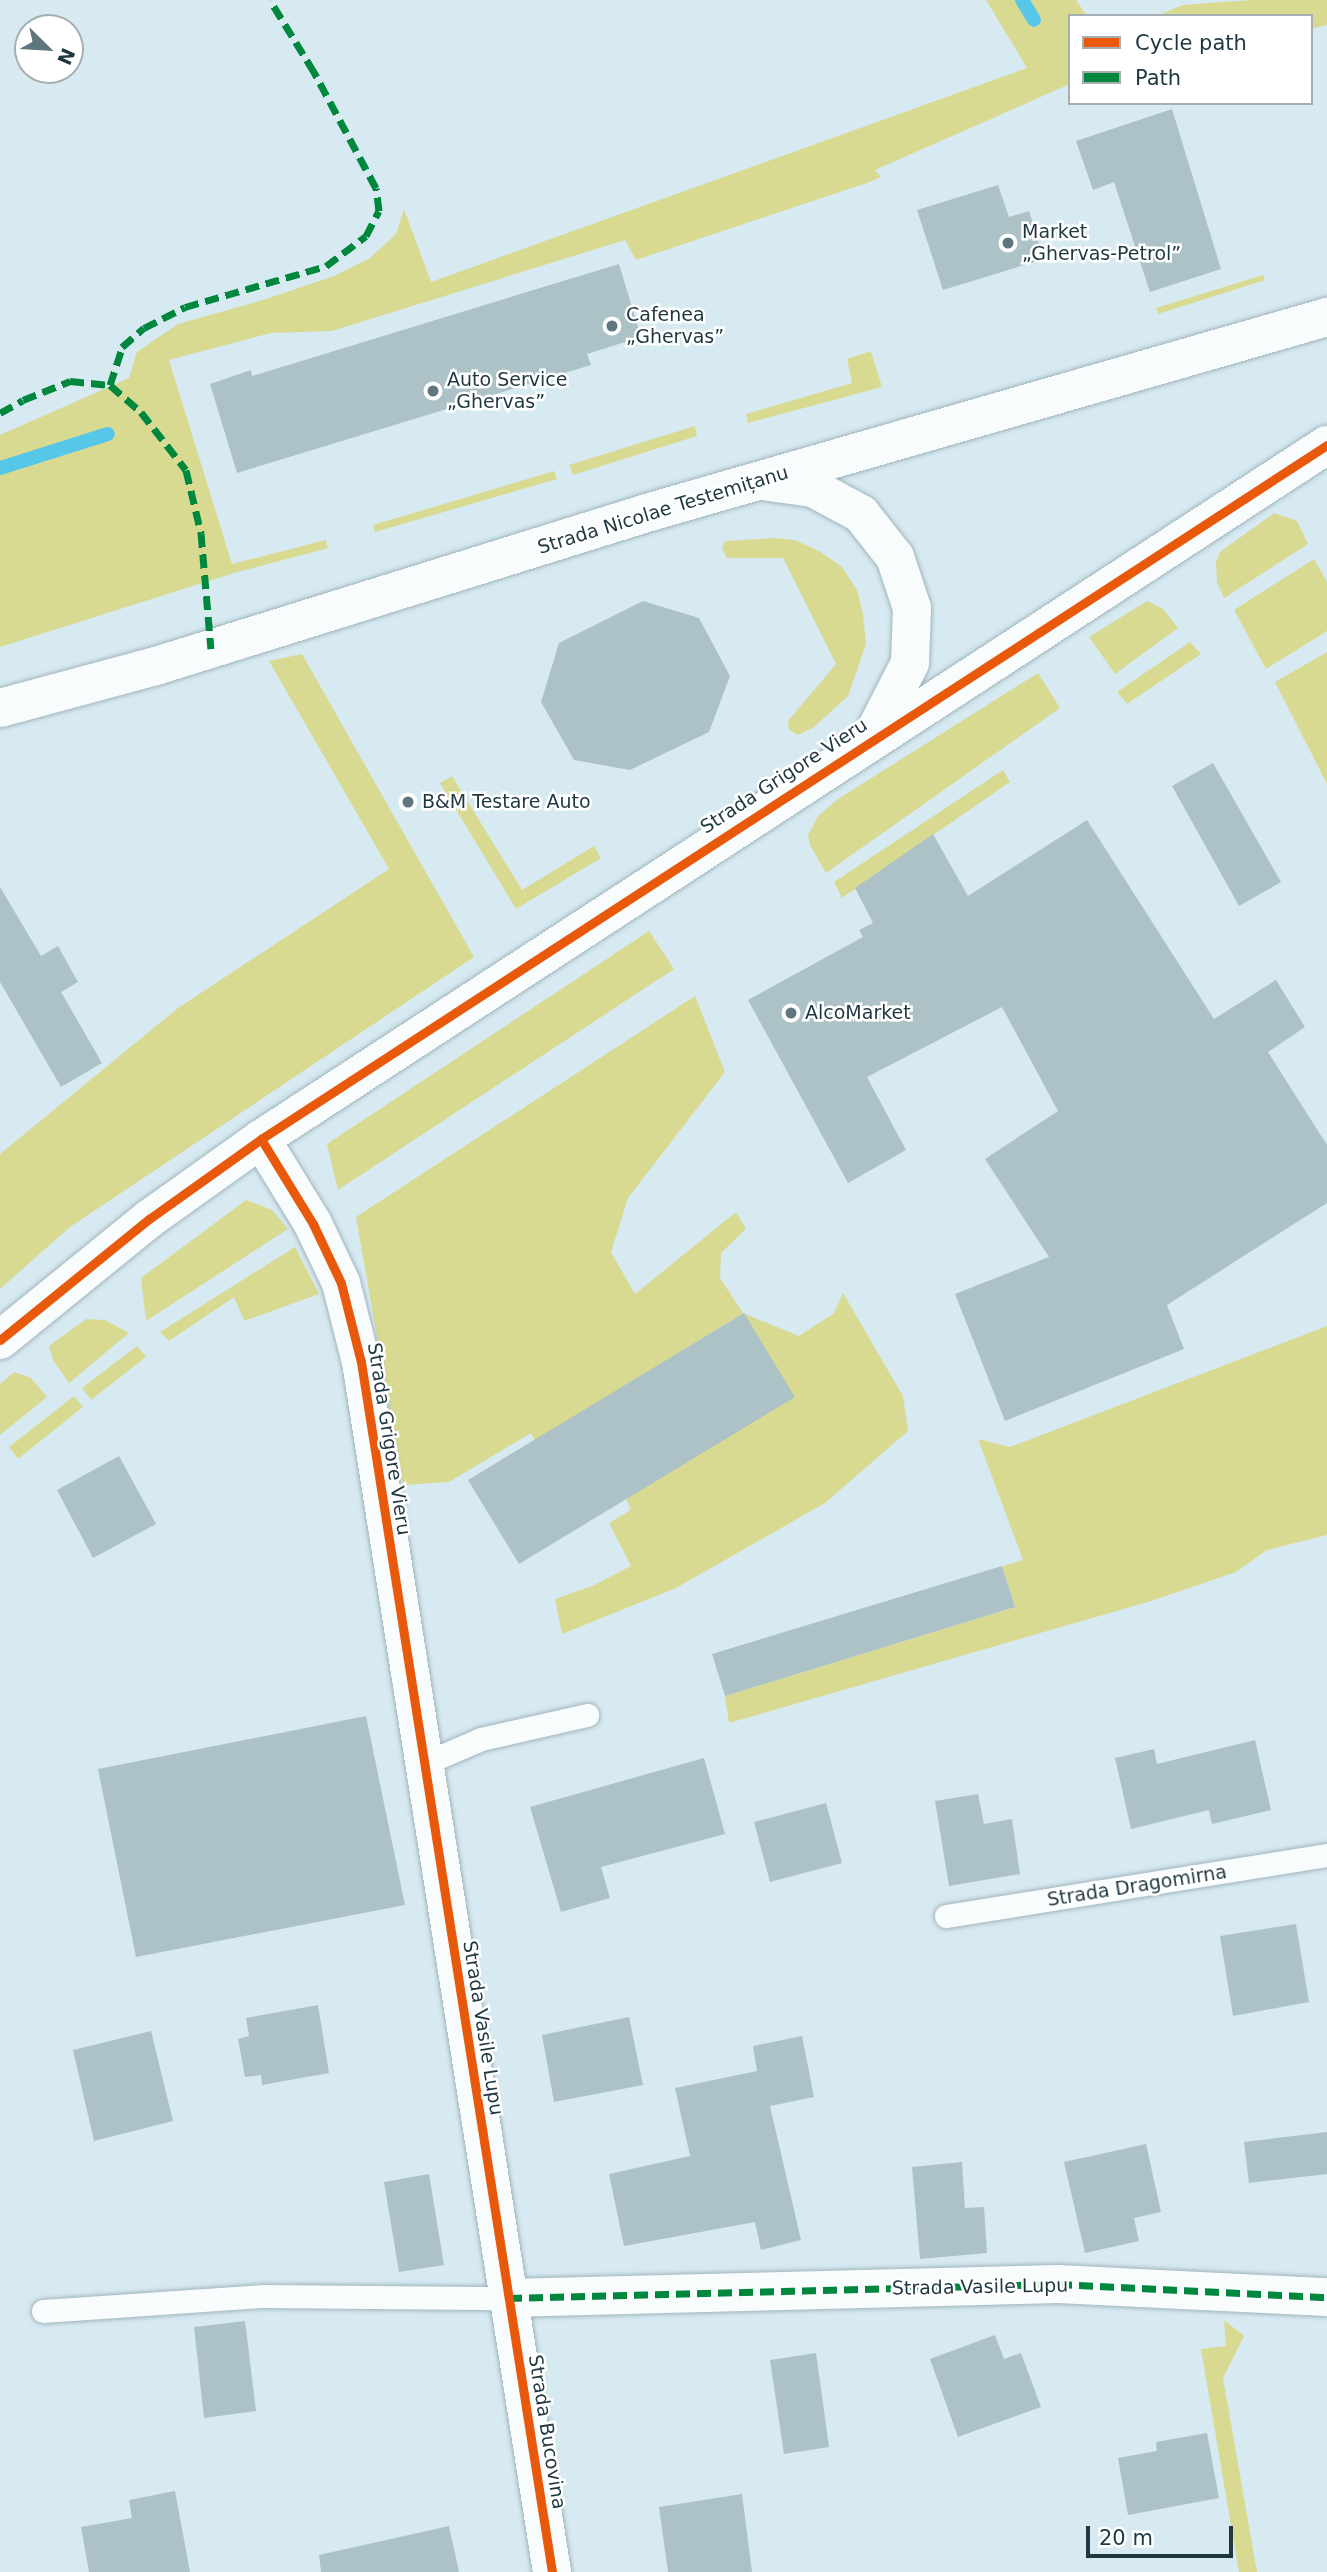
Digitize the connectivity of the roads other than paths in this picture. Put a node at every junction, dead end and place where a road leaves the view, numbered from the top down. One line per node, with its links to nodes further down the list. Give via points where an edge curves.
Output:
1 (1327, 317): 3 (street, Strada Nicolae Testemițanu)
2 (1327, 444): 5 (street, Strada Grigore Vieru)
3 (760, 481): 4 (street, Strada Nicolae Testemițanu, via 156,666); 5 (street, via 813,488 860,514 895,557 912,608 910,663)
4 (0, 708)
5 (871, 739): 6 (street, Strada Grigore Vieru)
6 (261, 1139): 7 (street, Strada Grigore Vieru, via 149,1219); 9 (street, Strada Grigore Vieru, via 313,1224 341,1283 361,1362)
7 (0, 1340)
8 (587, 1715): 9 (lane, via 481,1739)
9 (423, 1764): 13 (street, Strada Vasile Lupu)
10 (1327, 1855): 11 (lane, Strada Dragomirna)
11 (946, 1916)
12 (1327, 2297): 13 (street, Strada Vasile Lupu, via 1058,2284)
13 (508, 2298): 14 (lane, Strada Vasile Lupu, via 264,2296); 15 (street, Strada Bucovina)
14 (43, 2311)
15 (552, 2572)

